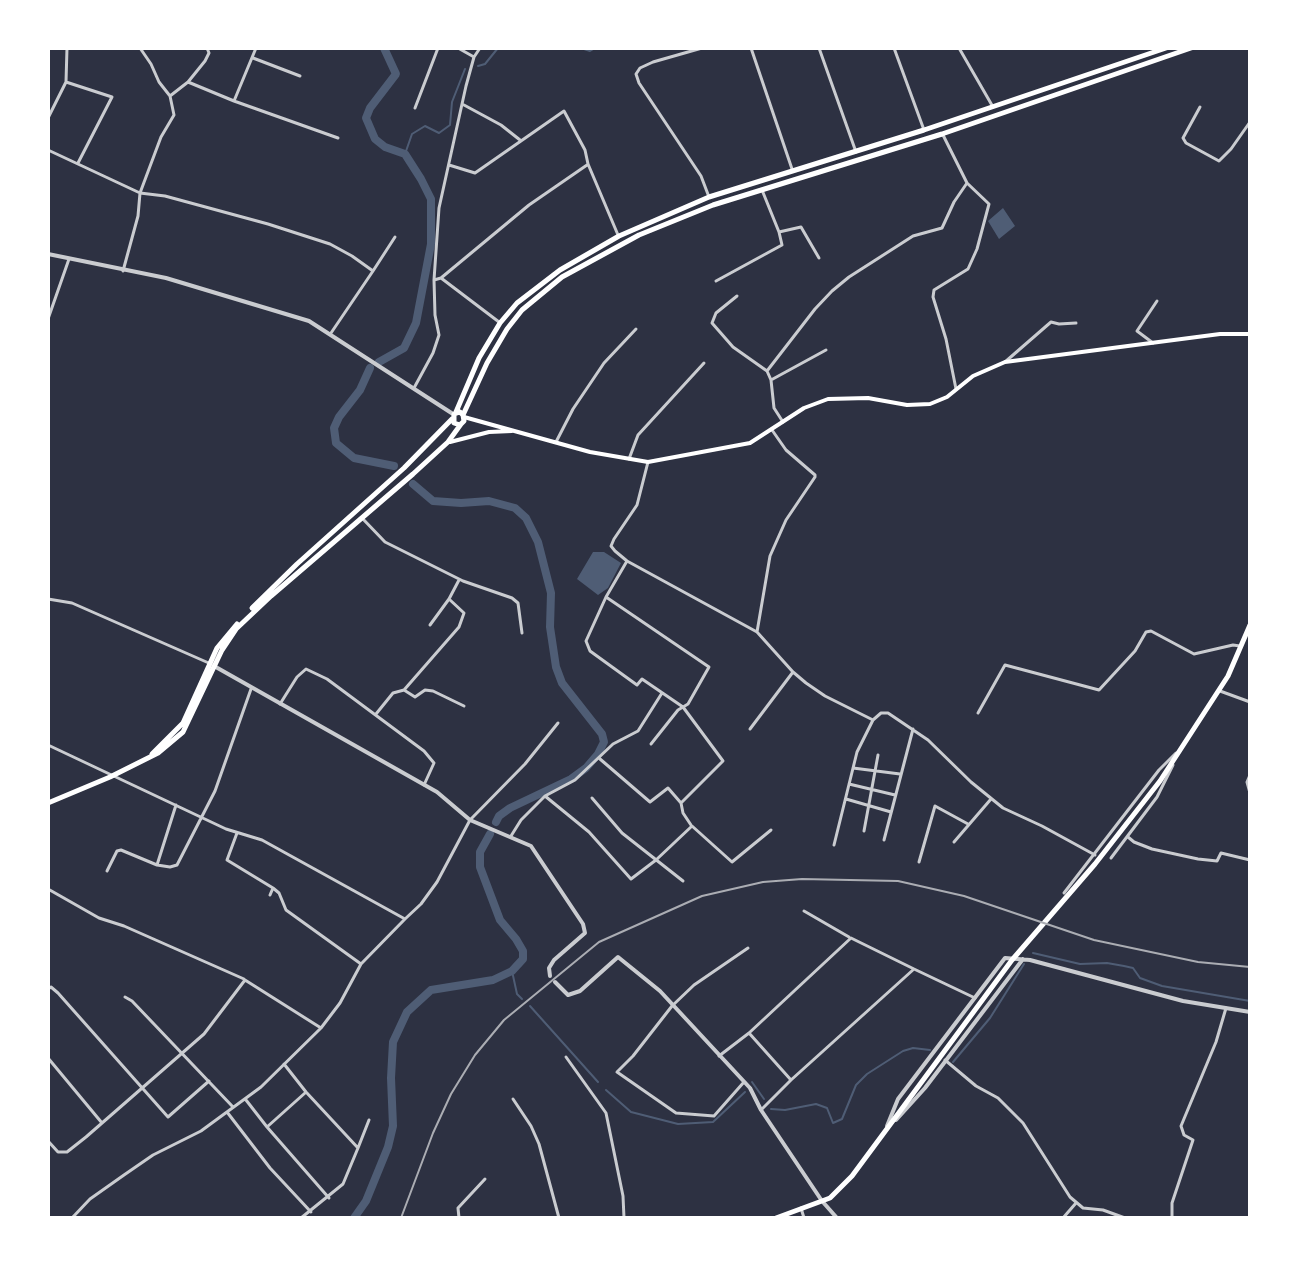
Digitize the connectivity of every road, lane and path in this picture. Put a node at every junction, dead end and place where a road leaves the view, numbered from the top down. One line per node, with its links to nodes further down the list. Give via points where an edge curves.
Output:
1 (67, 48): 18 (street)
2 (140, 48): 20 (street)
3 (207, 48): 19 (street, via 205,61)
4 (256, 48): 16 (street)
5 (438, 48): 25 (street)
6 (458, 48): 15 (street)
7 (480, 48): 15 (street)
8 (702, 48): 41 (street, via 653,62 636,74)
9 (751, 48): 37 (street)
10 (819, 48): 33 (street)
11 (894, 48): 28 (street)
12 (959, 48): 23 (street)
13 (1166, 48): 23 (main road)
14 (1191, 48): 29 (main road)
15 (474, 57): 22 (street)
16 (253, 58): 17 (street); 21 (street)
17 (300, 76)
18 (66, 82): 26 (street); 34 (street, via 112,97)
19 (188, 82): 20 (street); 21 (street)
20 (170, 96): 40 (street, via 174,115)
21 (234, 101): 30 (street)
22 (464, 105): 31 (street); 36 (street)
23 (994, 107): 28 (main road)
24 (1200, 107): 27 (street, via 1183,138 1219,161)
25 (415, 108)
26 (48, 118)
27 (1250, 122)
28 (924, 130): 33 (main road)
29 (942, 134): 38 (street); 39 (main road)
30 (338, 138)
31 (520, 140): 35 (street, via 564,111); 36 (street, via 475,173)
32 (48, 150): 34 (street)
33 (856, 152): 37 (main road)
34 (78, 163): 40 (street)
35 (588, 164): 43 (street); 50 (street)
36 (449, 165): 51 (street, via 439,208)
37 (793, 172): 41 (main road)
38 (967, 183): 65 (street, via 942,228 913,236 832,291); 68 (street, via 989,204 977,249 968,269 934,290 933,297)
39 (762, 190): 42 (street); 70 (main road, via 639,235 553,284 507,329)
40 (140, 193): 48 (street); 49 (street, via 330,244)
41 (709, 197): 43 (main road)
42 (779, 232): 46 (street, via 801,227); 52 (street, via 782,245)
43 (619, 236): 56 (main road, via 535,288)
44 (395, 237): 49 (street)
45 (48, 254): 47 (street)
46 (819, 258)
47 (69, 259): 48 (street); 55 (street)
48 (123, 271): 59 (street, via 279,310)
49 (373, 271): 59 (street)
50 (441, 278): 51 (street); 56 (street)
51 (434, 280): 67 (street, via 439,335)
52 (716, 281)
53 (737, 296): 65 (street, via 712,323 733,347)
54 (1157, 301): 61 (street, via 1137,331)
55 (48, 319)
56 (500, 323): 69 (main road)
57 (1076, 323): 63 (street, via 1051,322)
58 (636, 329): 76 (street, via 604,363)
59 (331, 333): 67 (street)
60 (1250, 336): 61 (main road, via 1220,334)
61 (1153, 343): 63 (main road)
62 (826, 350): 66 (street)
63 (1005, 362): 68 (main road)
64 (704, 363): 77 (street, via 638,435)
65 (767, 371): 66 (street)
66 (771, 380): 71 (street, via 774,408)
67 (414, 388): 69 (street)
68 (956, 389): 71 (main road, via 930,404 828,399)
69 (454, 415): 70 (main road); 72 (main road, via 456,424); 90 (main road, via 230,631)
70 (464, 416): 72 (main road); 74 (main road)
71 (783, 422): 73 (main road)
72 (462, 424): 75 (main road)
73 (772, 430): 78 (main road, via 750,443); 87 (street, via 815,477 770,556)
74 (518, 431): 75 (main road); 76 (main road)
75 (448, 442): 79 (main road)
76 (556, 442): 77 (main road)
77 (629, 459): 78 (main road)
78 (648, 462): 80 (street, via 637,505 611,546)
79 (362, 518): 81 (street, via 385,542); 90 (main road, via 244,621)
80 (627, 561): 82 (street); 87 (street)
81 (459, 579): 84 (street); 88 (street, via 518,603)
82 (606, 597): 95 (street, via 586,646 637,685 642,679); 99 (street, via 709,667)
83 (48, 599): 90 (street, via 72,603)
84 (449, 599): 85 (street); 93 (street, via 464,613 459,627)
85 (430, 625)
86 (1250, 625): 89 (main road)
87 (757, 632): 91 (street)
88 (522, 633)
89 (1241, 646): 94 (main road); 100 (street, via 1194,654 1146,632 1099,690 1005,665)
90 (212, 665): 92 (street); 114 (main road, via 187,726 158,753)
91 (793, 672): 102 (street, via 825,696); 104 (street)
92 (251, 689): 97 (street); 130 (street)
93 (404, 690): 98 (street, via 415,697 433,691); 101 (street, via 393,693)
94 (1219, 691): 96 (street); 108 (main road)
95 (662, 693): 99 (street); 110 (street, via 638,731 613,744)
96 (1250, 702)
97 (280, 704): 101 (street, via 306,669); 117 (street)
98 (464, 706)
99 (683, 707): 106 (street); 126 (street, via 723,761)
100 (978, 713)
101 (376, 714): 117 (street, via 434,763)
102 (873, 720): 105 (street, via 888,713); 111 (street)
103 (558, 723): 131 (street)
104 (750, 729)
105 (913, 729): 113 (street); 124 (street)
106 (651, 744)
107 (48, 745): 114 (street)
108 (1179, 751): 138 (street, via 1157,797); 142 (street); 190 (main road, via 1095,864 1012,960)
109 (878, 755): 112 (street)
110 (600, 759): 121 (street); 126 (street, via 650,802 668,788)
111 (853, 768): 112 (street); 116 (street)
112 (875, 771): 113 (street); 118 (street)
113 (900, 774): 120 (street)
114 (115, 775): 125 (main road); 127 (street)
115 (1250, 775): 119 (street)
116 (849, 784): 118 (street); 123 (street)
117 (424, 785): 131 (street)
118 (872, 790): 120 (street); 128 (street)
119 (1250, 793)
120 (895, 795): 129 (street)
121 (545, 796): 137 (street); 144 (street, via 589,832 631,879)
122 (592, 798): 144 (street, via 622,833)
123 (846, 799): 128 (street); 141 (street)
124 (991, 799): 132 (street); 142 (street)
125 (48, 803)
126 (681, 803): 133 (street)
127 (176, 805): 130 (street); 147 (street)
128 (869, 805): 129 (street); 135 (street)
129 (891, 812): 139 (street)
130 (202, 817): 136 (street); 147 (street, via 177,865)
131 (470, 820): 137 (street); 155 (street, via 437,882)
132 (968, 824): 140 (street); 146 (street, via 935,806)
133 (692, 826): 134 (street, via 732,862); 144 (street)
134 (771, 830)
135 (864, 831)
136 (237, 833): 150 (street, via 227,860); 155 (street, via 294,856)
137 (511, 836): 161 (street, via 531,846 583,924 585,933 554,960)
138 (1128, 837): 143 (street); 145 (street, via 1152,849 1198,859 1217,861 1221,853)
139 (884, 840)
140 (954, 842)
141 (834, 845)
142 (1095, 855): 152 (street)
143 (1111, 858)
144 (656, 860): 149 (street)
145 (1250, 860)
146 (919, 862)
147 (157, 865): 148 (street, via 117,851)
148 (107, 871)
149 (683, 881)
150 (273, 888): 153 (street); 159 (street, via 286,910)
151 (48, 889): 162 (street, via 99,918)
152 (1064, 893)
153 (270, 895)
154 (804, 911): 156 (street)
155 (405, 919): 159 (street)
156 (851, 938): 160 (street); 171 (street)
157 (748, 948): 167 (street)
158 (1023, 959): 166 (street, via 1005,958); 168 (street); 176 (street)
159 (361, 964): 170 (street)
160 (914, 969): 166 (street); 178 (street)
161 (550, 976)
162 (245, 980): 170 (street); 172 (street, via 204,1034)
163 (555, 982): 167 (street, via 568,995 580,991 618,957)
164 (48, 989): 181 (street, via 58,993)
165 (125, 997): 172 (street)
166 (975, 998): 192 (street, via 898,1099)
167 (672, 1006): 173 (street); 180 (street, via 617,1072 676,1113 714,1116)
168 (1226, 1008): 169 (street); 211 (street, via 1181,1126 1193,1140)
169 (1250, 1012)
170 (321, 1028): 177 (street)
171 (749, 1033): 173 (street); 178 (street)
172 (182, 1052): 179 (street); 181 (street)
173 (719, 1056): 180 (street)
174 (566, 1057): 205 (street, via 606,1113)
175 (48, 1058): 189 (street)
176 (945, 1060): 190 (street); 198 (street, via 1023,1123)
177 (284, 1064): 182 (street); 183 (street)
178 (791, 1080): 186 (street)
179 (209, 1081): 181 (street, via 168,1117); 185 (street)
180 (744, 1082): 186 (street)
181 (143, 1087): 189 (street)
182 (306, 1092): 191 (street); 194 (street)
183 (245, 1099): 185 (street); 191 (street)
184 (513, 1099): 204 (street, via 539,1144)
185 (233, 1107): 187 (street)
186 (761, 1110): 197 (street)
187 (227, 1112): 200 (street); 201 (street, via 153,1155)
188 (369, 1120): 194 (street)
189 (102, 1123): 193 (street, via 67,1152 58,1152)
190 (890, 1125): 192 (main road)
191 (267, 1127): 196 (street)
192 (881, 1140): 197 (main road, via 839,1191)
193 (48, 1141)
194 (358, 1148): 196 (street, via 343,1184)
195 (485, 1179): 203 (street, via 458,1208)
196 (329, 1198): 200 (street)
197 (822, 1201): 199 (main road); 208 (street)
198 (1076, 1203): 209 (street); 210 (street)
199 (801, 1208): 206 (main road); 207 (street)
200 (311, 1212): 202 (street)
201 (72, 1218)
202 (301, 1218)
203 (459, 1218)
204 (559, 1218)
205 (624, 1218)
206 (776, 1218)
207 (804, 1218)
208 (837, 1218)
209 (1063, 1218)
210 (1125, 1218)
211 (1172, 1218)

